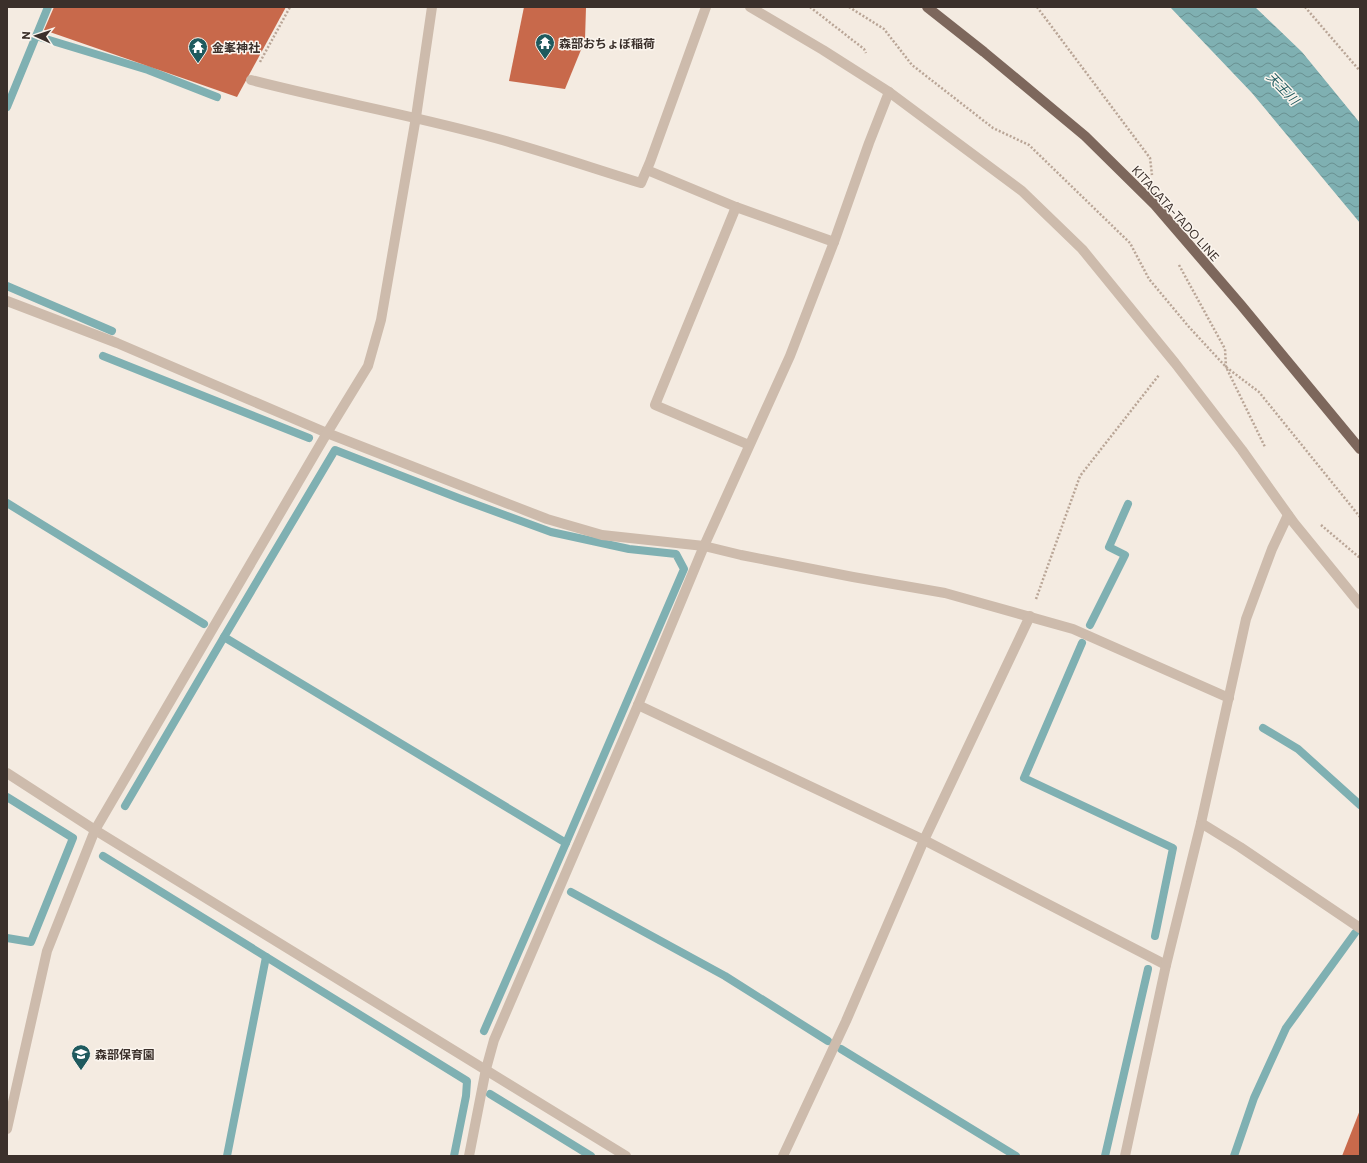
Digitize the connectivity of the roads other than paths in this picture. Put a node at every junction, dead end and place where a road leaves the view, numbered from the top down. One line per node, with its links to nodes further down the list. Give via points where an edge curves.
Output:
1 (432, 7): 7 (street)
2 (706, 7): 8 (street)
3 (750, 7): 6 (street)
4 (927, 7): 14 (main road, KITAGATA-TADO LINE, via 1084,136 1155,205)
5 (251, 80): 7 (street)
6 (889, 92): 10 (street); 15 (street, via 1027,196 1082,249 1242,450)
7 (416, 117): 8 (street, via 485,135 641,183); 12 (street, via 381,320 368,366)
8 (647, 170): 9 (street)
9 (736, 207): 10 (street); 13 (street, via 655,406)
10 (834, 242): 13 (street, via 790,356)
11 (7, 301): 12 (street, via 116,343)
12 (327, 433): 16 (street, via 547,519 602,535); 23 (street)
13 (749, 445): 16 (street)
14 (1360, 449)
15 (1288, 514): 17 (street); 19 (street, via 1246,619)
16 (704, 546): 18 (street, via 852,577 945,593); 20 (street)
17 (1360, 604)
18 (1030, 616): 19 (street, via 1073,629); 24 (street)
19 (1229, 698): 22 (street)
20 (638, 705): 24 (street); 27 (street, via 494,1040)
21 (7, 774): 23 (street)
22 (1201, 823): 25 (street); 26 (street)
23 (96, 830): 27 (street); 28 (street, via 47,951)
24 (924, 840): 26 (street); 31 (street, via 846,1021)
25 (1360, 928)
26 (1166, 965): 32 (street)
27 (486, 1069): 29 (street); 30 (street)
28 (7, 1129)
29 (469, 1156)
30 (626, 1156)
31 (783, 1156)
32 (1125, 1156)

